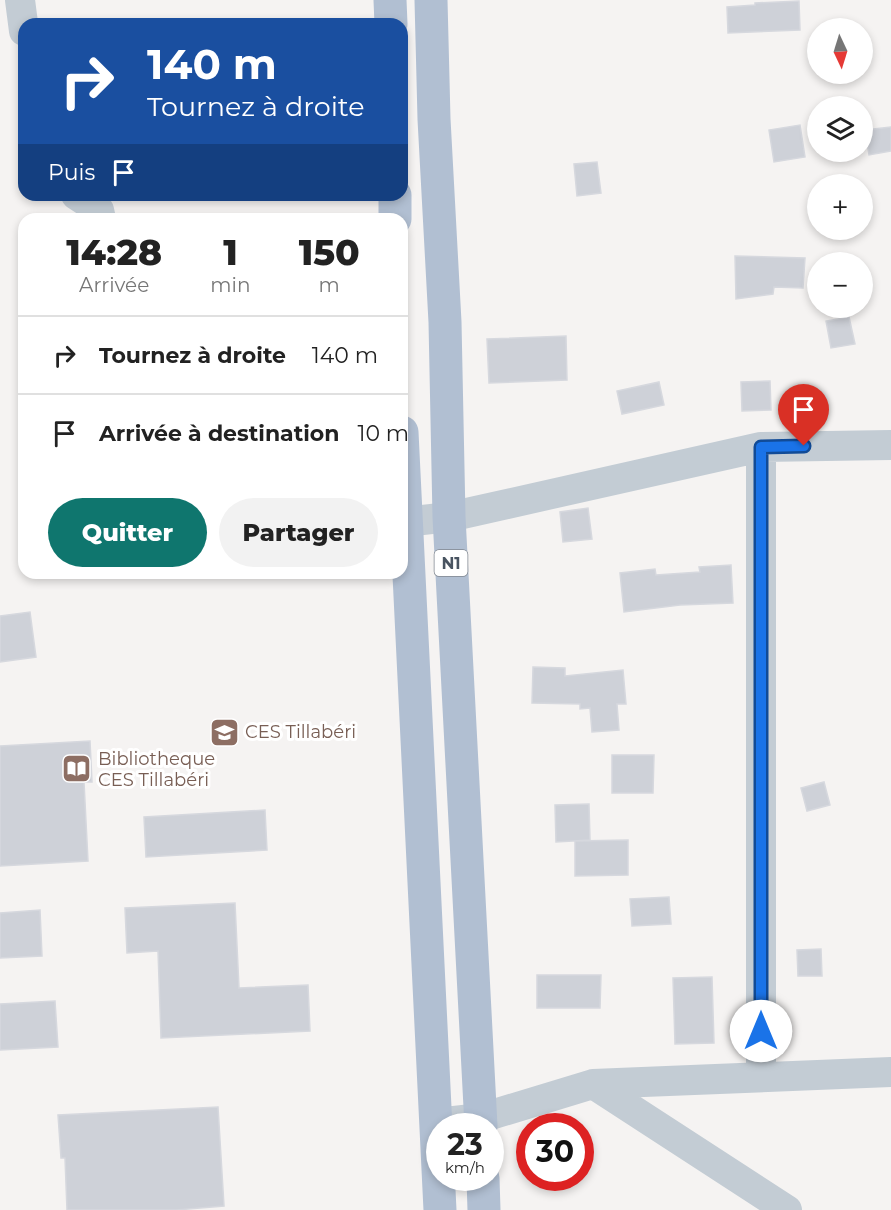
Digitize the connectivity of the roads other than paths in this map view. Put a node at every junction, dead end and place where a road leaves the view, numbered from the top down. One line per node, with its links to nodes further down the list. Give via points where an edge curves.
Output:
1 (20, 0): 4 (street)
2 (390, 0): 5 (main road)
3 (430, 0): 10 (main road, N1, via 445,322)
4 (22, 18)
5 (391, 18)
6 (85, 201): 7 (street)
7 (100, 213)
8 (891, 445): 9 (street)
9 (761, 447): 10 (street); 14 (street)
10 (449, 517): 11 (street); 17 (main road, N1)
11 (408, 522)
12 (408, 579): 16 (main road, N1)
13 (891, 1072): 14 (street)
14 (761, 1077): 15 (street)
15 (593, 1084): 18 (street); 23 (street)
16 (435, 1113)
17 (481, 1113)
18 (504, 1114)
19 (440, 1191): 21 (main road, N1)
20 (483, 1191): 22 (main road)
21 (441, 1210)
22 (484, 1210)
23 (788, 1210)

